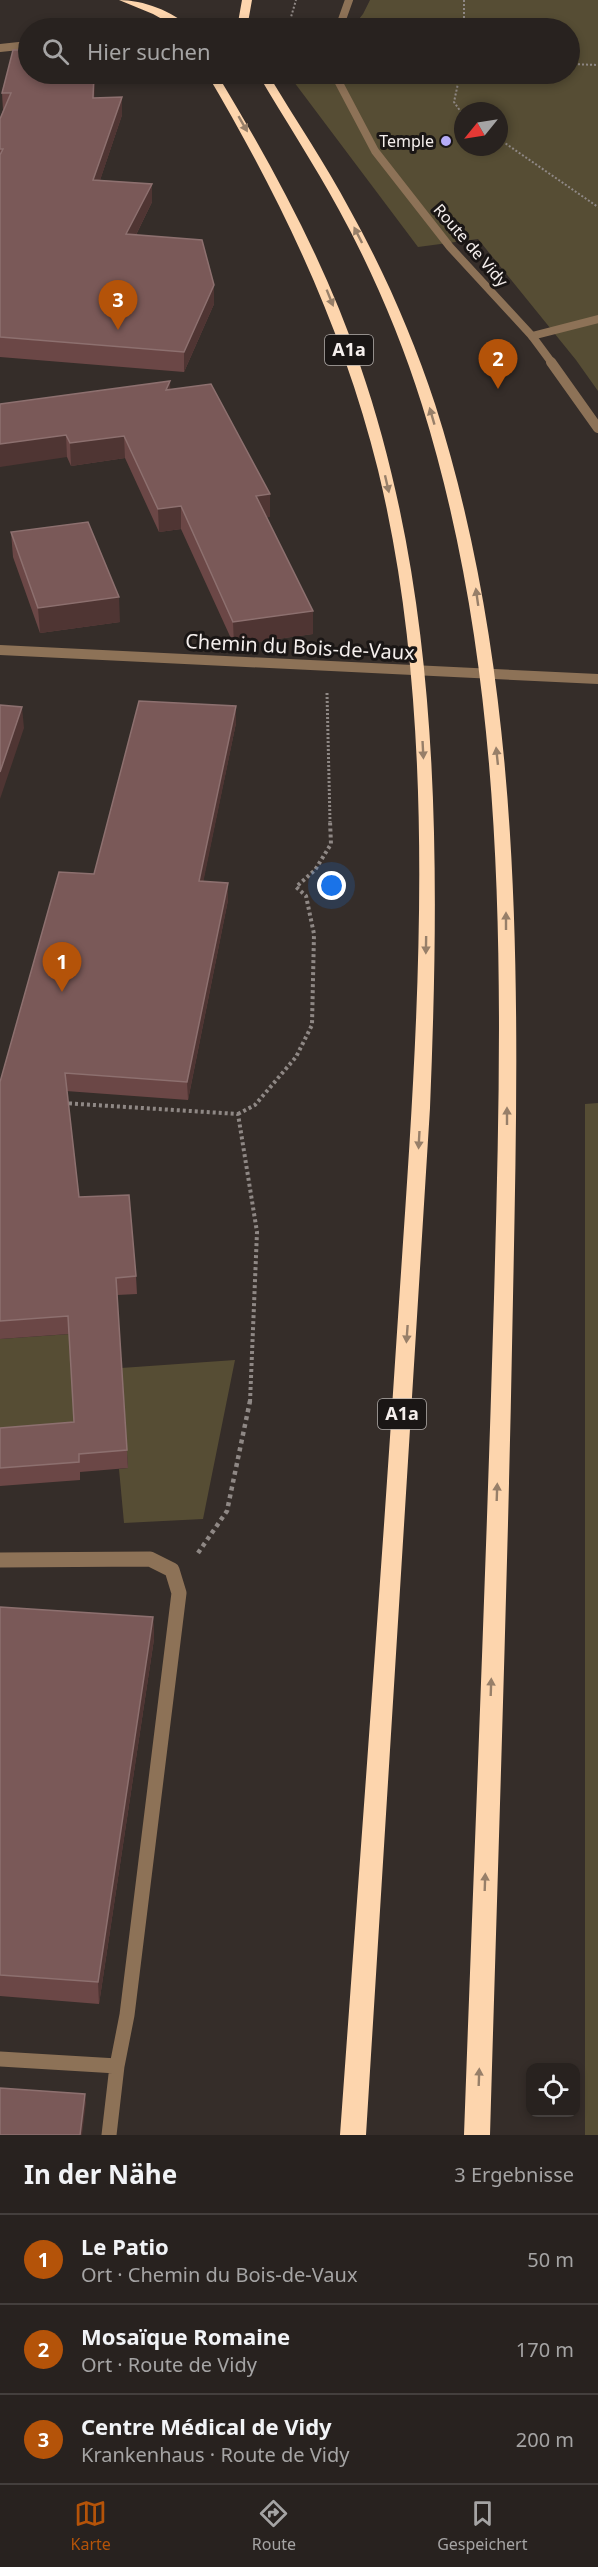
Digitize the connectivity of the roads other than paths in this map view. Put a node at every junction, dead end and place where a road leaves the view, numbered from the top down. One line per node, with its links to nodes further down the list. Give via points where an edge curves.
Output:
1 (124, 0): 4 (highway)
2 (248, 0): 5 (highway)
3 (349, 0): 6 (street)
4 (168, 18)
5 (243, 18)
6 (342, 18)
7 (18, 46): 8 (street)
8 (0, 48)
9 (218, 84): 21 (highway, A1a, one-way to 21, via 297,222 348,346 388,484 419,692 427,854 417,1188)
10 (268, 84): 22 (highway, A1a, one-way to 10, via 507,1175 503,814 472,567 448,472 408,346 349,218)
11 (340, 84): 13 (street, Route de Vidy, via 375,151 450,247)
12 (598, 319): 13 (street)
13 (532, 336): 14 (street, Route de Vidy)
14 (598, 428)
15 (0, 650): 16 (street, Chemin du Bois-de-Vaux)
16 (598, 679)
17 (0, 1560): 19 (street, via 150,1559 172,1570 179,1593 127,2015)
18 (0, 2059): 19 (street)
19 (117, 2066): 20 (street)
20 (109, 2135)
21 (353, 2135)
22 (477, 2135)

